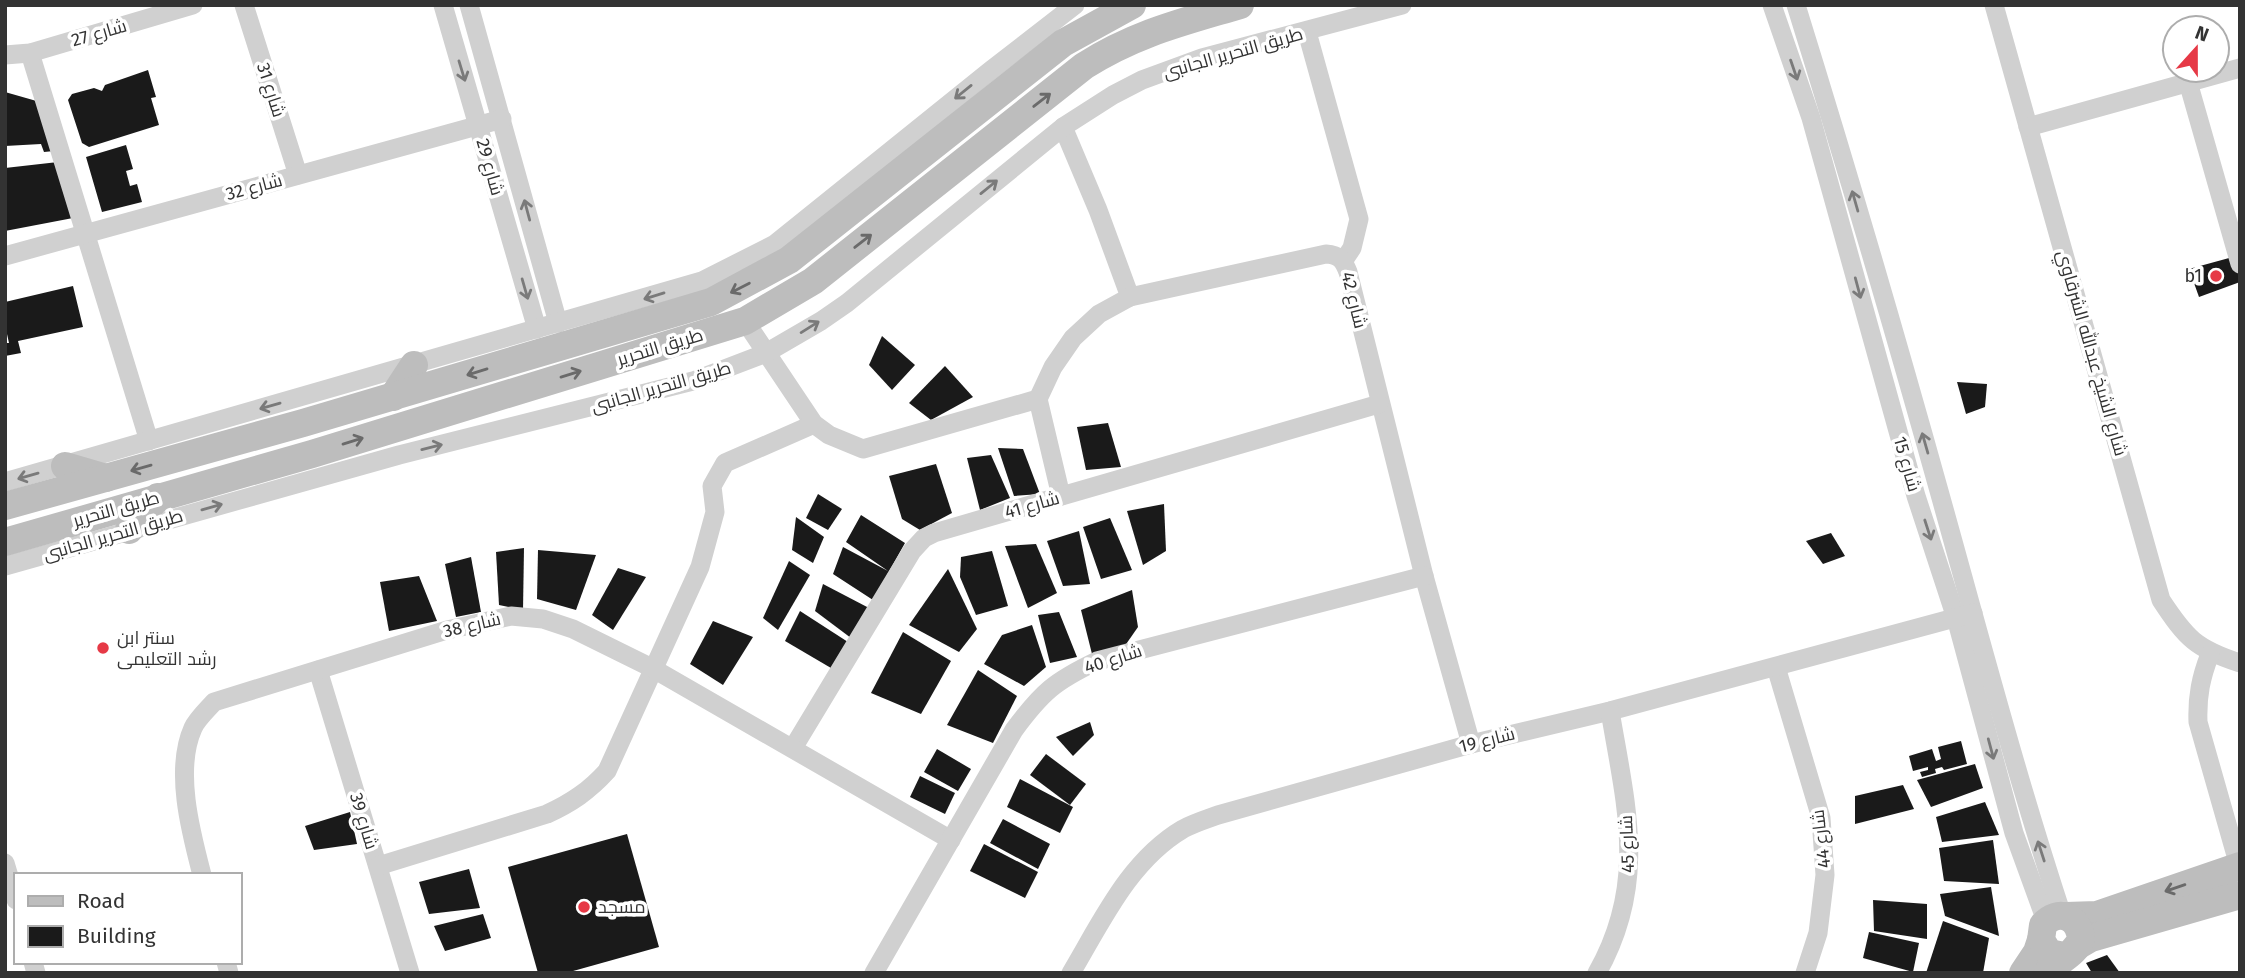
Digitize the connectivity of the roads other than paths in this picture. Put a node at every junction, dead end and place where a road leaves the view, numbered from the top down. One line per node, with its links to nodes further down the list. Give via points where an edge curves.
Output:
1 (192, 5): 13 (street, شارع 27)
2 (244, 5): 21 (street, شارع 31)
3 (443, 5): 18 (street, شارع 29, one-way to 18)
4 (469, 5): 17 (street, شارع 29)
5 (1075, 5): 23 (street, one-way to 23)
6 (1132, 5): 24 (street, طريق التحرير, via 1063,43)
7 (1240, 5): 29 (street, طريق التحرير, one-way to 7, via 813,281 1084,66 1154,30)
8 (1402, 5): 12 (street, طريق التحرير الجانبى)
9 (1772, 5): 53 (street, شارع 15, one-way to 53, via 1811,118 1916,496)
10 (1796, 5): 53 (street, شارع 15, one-way to 10, via 1834,127)
11 (1994, 5): 20 (street, شارع الشيخ عبدالله الشرقاوي)
12 (1307, 32): 19 (street, طريق التحرير الجانبى, via 1172,68 1113,95); 26 (street, via 1359,219)
13 (30, 53): 14 (street, شارع 27); 22 (street)
14 (5, 55)
15 (2181, 84): 20 (street)
16 (2189, 84): 27 (street)
17 (502, 119): 18 (street, شارع 32); 30 (street, شارع 29, one-way to 17)
18 (478, 125): 21 (street, شارع 32); 31 (street, شارع 29, one-way to 31)
19 (1063, 127): 28 (street); 32 (street, طريق التحرير الجانبى, one-way to 19, via 847,303)
20 (2028, 127): 54 (street, شارع الشيخ عبدالله الشرقاوي, via 2161,600 2181,631)
21 (298, 175): 22 (street, شارع 32)
22 (87, 233): 25 (street, شارع 32); 39 (street)
23 (775, 244): 24 (street); 30 (street, one-way to 30, via 702,281)
24 (807, 245): 34 (street, طريق التحرير, one-way to 34, via 789,260 711,302)
25 (5, 256)
26 (1344, 260): 28 (street, شارع 42, via 1326,254); 36 (street, شارع 42)
27 (2240, 264)
28 (1130, 297): 35 (street, شارع 42, via 1099,314 1073,338)
29 (745, 321): 32 (street); 41 (street, طريق التحرير, one-way to 29)
30 (558, 323): 31 (street)
31 (537, 329): 33 (street)
32 (766, 353): 38 (street); 49 (street, طريق التحرير الجانبى, one-way to 32, via 399,455 693,382)
33 (414, 365): 34 (street); 39 (street, one-way to 39)
34 (393, 397): 37 (street, طريق التحرير)
35 (1038, 399): 38 (street, via 863,449); 46 (street)
36 (1380, 404): 46 (street, شارع 41); 52 (street, شارع 42)
37 (303, 423): 40 (street, طريق التحرير); 41 (street, via 297,442)
38 (814, 424): 57 (street, via 725,463 712,486 715,512 700,567)
39 (149, 441): 42 (street)
40 (240, 441): 43 (street, via 249,455); 44 (street, طريق التحرير, one-way to 44)
41 (312, 454): 43 (street, طريق التحرير)
42 (65, 466): 44 (street); 45 (street, one-way to 45)
43 (244, 472): 47 (street, طريق التحرير)
44 (106, 478): 48 (street, طريق التحرير)
45 (5, 482)
46 (1061, 496): 61 (street, شارع 41, via 924,538)
47 (158, 497): 49 (street); 50 (street, طريق التحرير)
48 (5, 506)
49 (129, 530): 51 (street, طريق التحرير الجانبى)
50 (5, 541)
51 (5, 566)
52 (1424, 576): 60 (street, شارع 42); 62 (street, شارع 40, via 1097,662 1064,677 1036,701 1014,730)
53 (1965, 616): 56 (street, شارع 19); 69 (street, شارع 15, via 2034,832)
54 (2210, 654): 55 (street, شارع الشيخ عبدالله الشرقاوي); 65 (street, via 2199,687 2198,722)
55 (2240, 663)
56 (1776, 667): 59 (street, شارع 19); 75 (street, شارع 44, via 1821,818 1825,876 1818,933)
57 (652, 668): 58 (street, شارع 38, via 573,629 511,616 447,630); 61 (street, شارع 38); 64 (street, via 607,771 570,804)
58 (318, 670): 64 (street, شارع 39); 66 (street, شارع 38, via 214,702 193,727 185,758 189,824)
59 (1610, 711): 60 (street, شارع 19); 74 (street, شارع 45, via 1630,842 1629,878 1622,915)
60 (1471, 744): 73 (street, شارع 19, via 1184,828 1154,849 1130,876)
61 (793, 748): 62 (street, شارع 38)
62 (951, 840): 72 (street, شارع 40)
63 (5, 863): 67 (street)
64 (378, 866): 71 (street, شارع 39)
65 (2240, 866): 69 (street, one-way to 69, via 2097,915)
66 (201, 873)
67 (14, 893)
68 (2240, 895): 70 (street, via 2091,938)
69 (2054, 923): 70 (street, via 2049,953); 70 (street, via 2073,919 2080,931); 76 (street)
70 (2063, 958)
71 (410, 973)
72 (874, 973)
73 (1071, 973)
74 (1597, 973)
75 (1805, 973)
76 (2022, 973)

